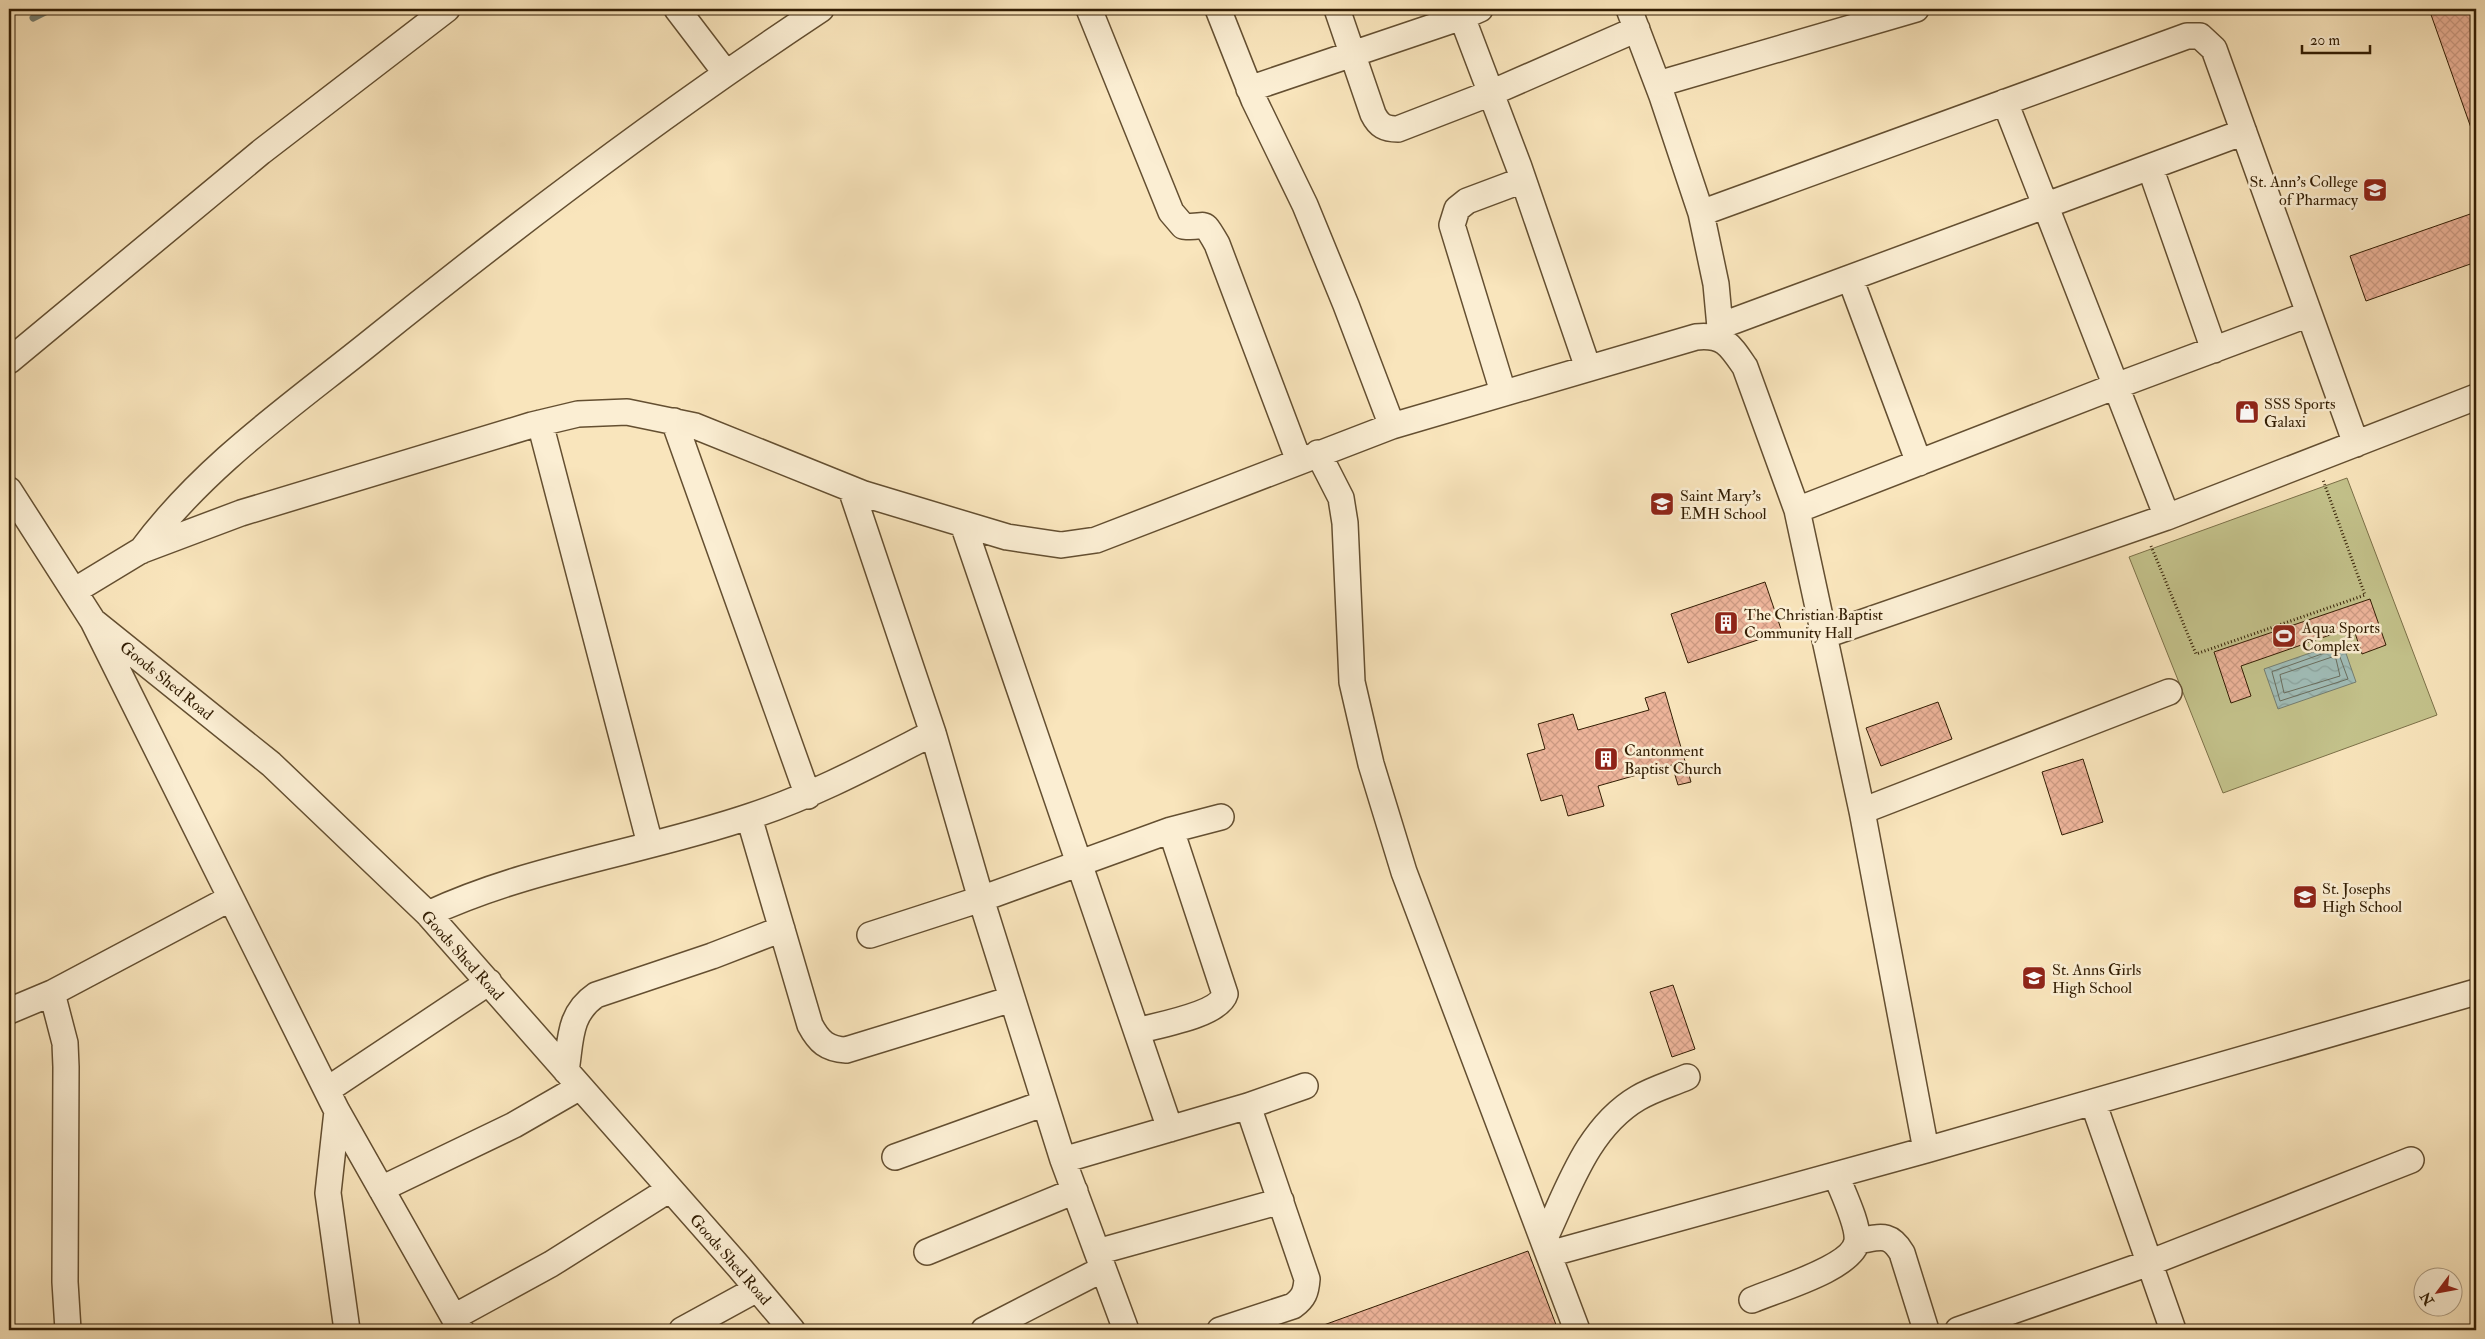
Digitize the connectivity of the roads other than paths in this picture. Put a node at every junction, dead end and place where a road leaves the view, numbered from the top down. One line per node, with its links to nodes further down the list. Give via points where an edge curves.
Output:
1 (447, 9): 25 (street, via 260,152)
2 (677, 9): 11 (street)
3 (821, 9): 11 (street)
4 (1089, 9): 34 (street, via 1172,212 1184,226 1206,226 1217,244)
5 (1218, 9): 13 (street)
6 (1337, 9): 10 (street)
7 (1916, 9): 12 (street)
8 (1467, 11): 10 (street); 14 (street)
9 (1633, 19): 12 (street); 14 (street)
10 (1353, 54): 13 (street); 14 (street, via 1372,114 1382,127 1389,129 1398,129)
11 (726, 72): 41 (street, via 465,266 216,466 165,518)
12 (1658, 84): 20 (street)
13 (1250, 89): 32 (street, via 1305,205)
14 (1491, 93): 18 (street)
15 (2005, 102): 16 (street, via 2187,36 2200,36 2214,49); 19 (street); 20 (street)
16 (2244, 132): 17 (street); 22 (street)
17 (2150, 167): 19 (street); 24 (street)
18 (1523, 180): 26 (street); 28 (street, via 1467,202 1457,209 1452,225)
19 (2046, 206): 21 (street); 27 (street)
20 (1701, 213): 23 (street, via 1716,284)
21 (1850, 278): 23 (street); 35 (street)
22 (2309, 314): 24 (street); 33 (street)
23 (1721, 332): 26 (street, via 1696,336); 38 (street, via 1745,366)
24 (2214, 350): 27 (street)
25 (9, 361)
26 (1588, 368): 28 (street)
27 (2116, 386): 35 (street); 39 (street)
28 (1504, 392): 32 (street)
29 (2476, 398): 33 (street)
30 (674, 421): 31 (street, via 627,412 578,414); 36 (street, via 696,426); 47 (street)
31 (540, 423): 41 (street, via 241,513); 52 (street)
32 (1392, 426): 34 (street)
33 (2356, 444): 39 (street)
34 (1309, 457): 40 (street, via 1096,540 1061,544 1007,537); 83 (street, via 1341,498 1345,523 1352,682 1371,764 1404,872)
35 (1919, 463): 38 (street)
36 (851, 489): 40 (street); 46 (street)
37 (9, 490): 42 (street, Goods Shed Road)
38 (1798, 510): 44 (street)
39 (2167, 516): 44 (street)
40 (963, 524): 53 (street)
41 (140, 551): 42 (street)
42 (74, 592): 43 (street, Goods Shed Road)
43 (93, 622): 54 (street, Goods Shed Road); 56 (street, Goods Shed Road, via 271,764)
44 (1826, 635): 48 (street)
45 (2169, 692): 48 (street)
46 (934, 733): 47 (street); 55 (street)
47 (808, 796): 49 (street)
48 (1862, 811): 73 (street)
49 (749, 817): 52 (street); 57 (street)
50 (1221, 817): 51 (street)
51 (1171, 830): 53 (street); 64 (street, via 1226,994 1223,1001 1210,1010)
52 (650, 844): 56 (street, via 488,889)
53 (1079, 863): 55 (street); 64 (street)
54 (231, 898): 61 (street); 68 (street, Goods Shed Road)
55 (980, 899): 58 (street); 62 (street)
56 (428, 914): 59 (street, Goods Shed Road)
57 (782, 929): 62 (street, via 810,1025 824,1045 834,1050 846,1050); 66 (street, via 697,962 596,995 585,1002 573,1023)
58 (870, 935)
59 (489, 982): 66 (street, Goods Shed Road); 68 (street)
60 (2476, 992): 69 (street, via 2219,1056)
61 (52, 993): 63 (street); 90 (street, via 65,1043)
62 (1012, 999): 70 (street)
63 (9, 1012)
64 (1137, 1031): 72 (street)
65 (1687, 1077): 83 (street, via 1638,1098 1600,1130 1582,1158)
66 (573, 1079): 78 (street, via 514,1125); 79 (street, Goods Shed Road)
67 (1305, 1086): 71 (street)
68 (332, 1100): 78 (street, Goods Shed Road); 91 (street, via 328,1193)
69 (2093, 1102): 73 (street, via 2039,1106); 86 (street)
70 (1046, 1103): 74 (street); 75 (street)
71 (1248, 1106): 72 (street); 81 (street)
72 (1170, 1129): 75 (street)
73 (1926, 1150): 77 (street)
74 (895, 1157)
75 (1063, 1160): 80 (street)
76 (2411, 1160): 86 (street)
77 (1836, 1174): 82 (street); 83 (street)
78 (381, 1189): 89 (street, Goods Shed Road)
79 (670, 1189): 87 (street, Goods Shed Road); 89 (street)
80 (1075, 1191): 84 (street); 85 (street)
81 (1281, 1201): 85 (street); 96 (street, via 1307,1279 1306,1292 1293,1306)
82 (1857, 1241): 88 (street, via 1854,1250 1832,1267); 98 (street, via 1884,1237 1895,1242 1902,1253)
83 (1546, 1247): 97 (street)
84 (927, 1252)
85 (1100, 1260): 94 (street); 95 (street)
86 (2149, 1263): 99 (street); 100 (street)
87 (757, 1289): 92 (street); 93 (street, Goods Shed Road)
88 (1752, 1300)
89 (457, 1324)
90 (68, 1330)
91 (347, 1330)
92 (682, 1330)
93 (792, 1330)
94 (984, 1330)
95 (1126, 1330)
96 (1220, 1330)
97 (1577, 1330)
98 (1926, 1330)
99 (1958, 1330)
100 (2173, 1330)

